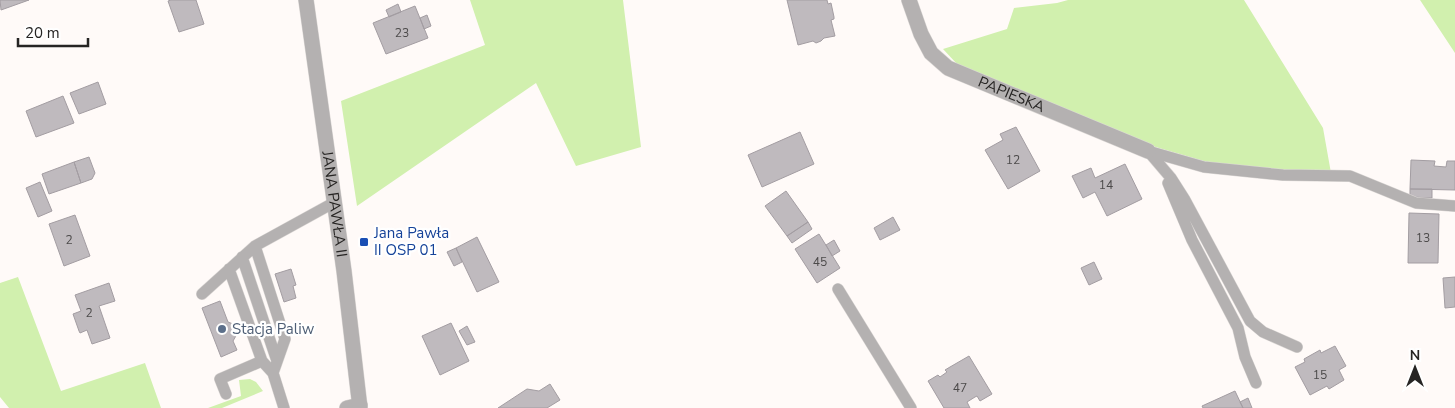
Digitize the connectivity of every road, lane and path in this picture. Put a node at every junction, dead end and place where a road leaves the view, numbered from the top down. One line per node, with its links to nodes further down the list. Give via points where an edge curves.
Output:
1 (306, 0): 5 (street, JANA PAWŁA II)
2 (909, 0): 3 (street, PAPIESKA, via 931,54 948,68)
3 (1148, 151): 4 (lane); 6 (lane, via 1204,167 1350,176 1416,203)
4 (1163, 169): 12 (lane, via 1185,200 1250,321 1262,332); 16 (lane, via 1192,240 1238,328)
5 (335, 202): 7 (lane); 18 (street, JANA PAWŁA II)
6 (1455, 206)
7 (255, 246): 8 (lane); 14 (lane, via 285,339)
8 (242, 258): 9 (lane); 14 (lane)
9 (229, 269): 11 (lane); 13 (lane)
10 (838, 289): 20 (lane)
11 (202, 294)
12 (1297, 347)
13 (262, 361): 15 (lane); 17 (lane, via 220,379)
14 (277, 361): 15 (lane)
15 (273, 373): 19 (lane)
16 (1256, 383)
17 (226, 394)
18 (356, 407)
19 (284, 408)
20 (911, 408)

